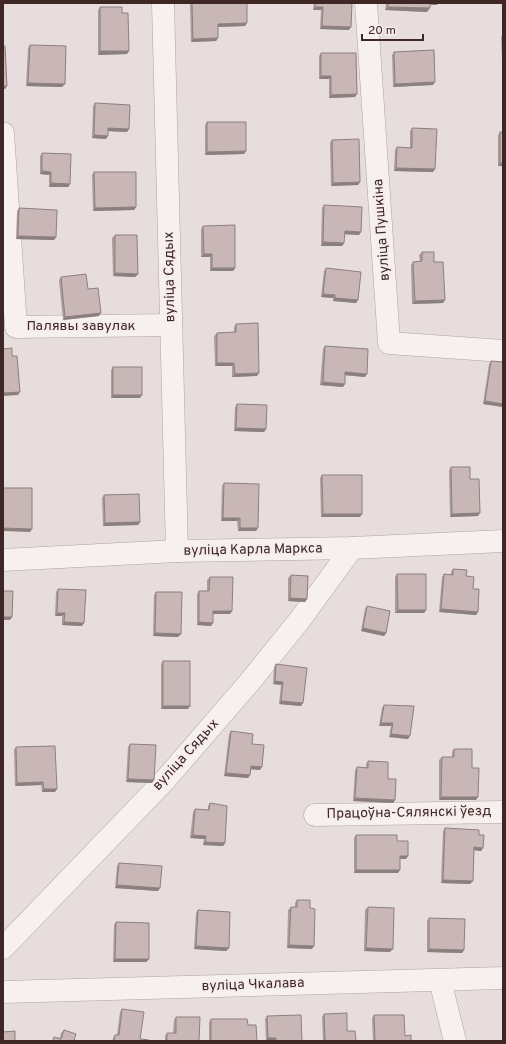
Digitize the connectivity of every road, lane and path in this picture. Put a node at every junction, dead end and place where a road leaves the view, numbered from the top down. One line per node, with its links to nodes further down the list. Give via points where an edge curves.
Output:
1 (164, 3): 4 (street, вуліца Сядых)
2 (366, 3): 5 (street, вуліца Пушкіна, via 389,343)
3 (3, 133): 4 (street, Палявы завулак, via 16,327)
4 (171, 325): 8 (street, вуліца Сядых)
5 (503, 351)
6 (503, 541): 7 (street, вуліца Карла Маркса)
7 (352, 548): 8 (street, вуліца Карла Маркса); 12 (street, вуліца Сядых, via 295,627 171,774)
8 (178, 551): 9 (street, вуліца Карла Маркса)
9 (3, 560)
10 (503, 812): 11 (street, Працоўна-Сялянскі ўезд)
11 (315, 815)
12 (3, 948)
13 (503, 978): 14 (street, вуліца Чкалава)
14 (440, 980): 15 (street, вуліца Чкалава); 16 (street)
15 (3, 992)
16 (455, 1041)

